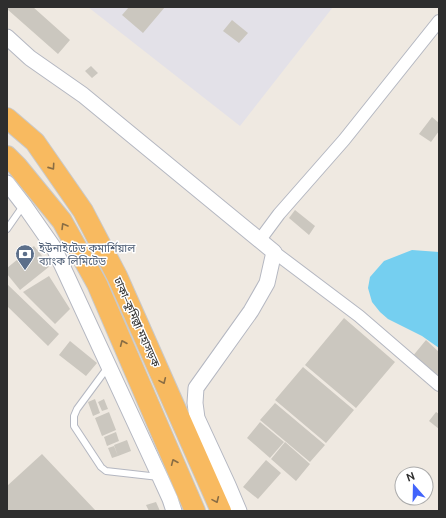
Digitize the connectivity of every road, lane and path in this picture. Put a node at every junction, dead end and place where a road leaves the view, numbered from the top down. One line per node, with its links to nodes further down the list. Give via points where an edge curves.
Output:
1 (439, 21): 10 (street)
2 (7, 37): 10 (street, via 30,58 84,95)
3 (7, 104): 5 (highway, ঢাকা–কুমিল্লা মহাসড়ক)
4 (7, 118): 5 (highway, ঢাকা–কুমিল্লা মহাসড়ক)
5 (35, 142): 17 (highway, ঢাকা–কুমিল্লা মহাসড়ক, one-way to 17, via 83,210 117,276)
6 (7, 156): 16 (highway, ঢাকা–কুমিল্লা মহাসড়ক, one-way to 6, via 97,284 62,221)
7 (7, 183): 8 (street)
8 (24, 205): 9 (lane); 12 (street, via 54,248)
9 (7, 229)
10 (259, 241): 11 (street)
11 (274, 252): 13 (street, via 359,316); 18 (street, via 267,283 251,312 196,388 197,418)
12 (109, 366): 14 (street); 14 (lane, via 77,409 74,426 106,471)
13 (439, 385)
14 (160, 477): 15 (street)
15 (174, 511)
16 (195, 511)
17 (221, 511)
18 (239, 511)

